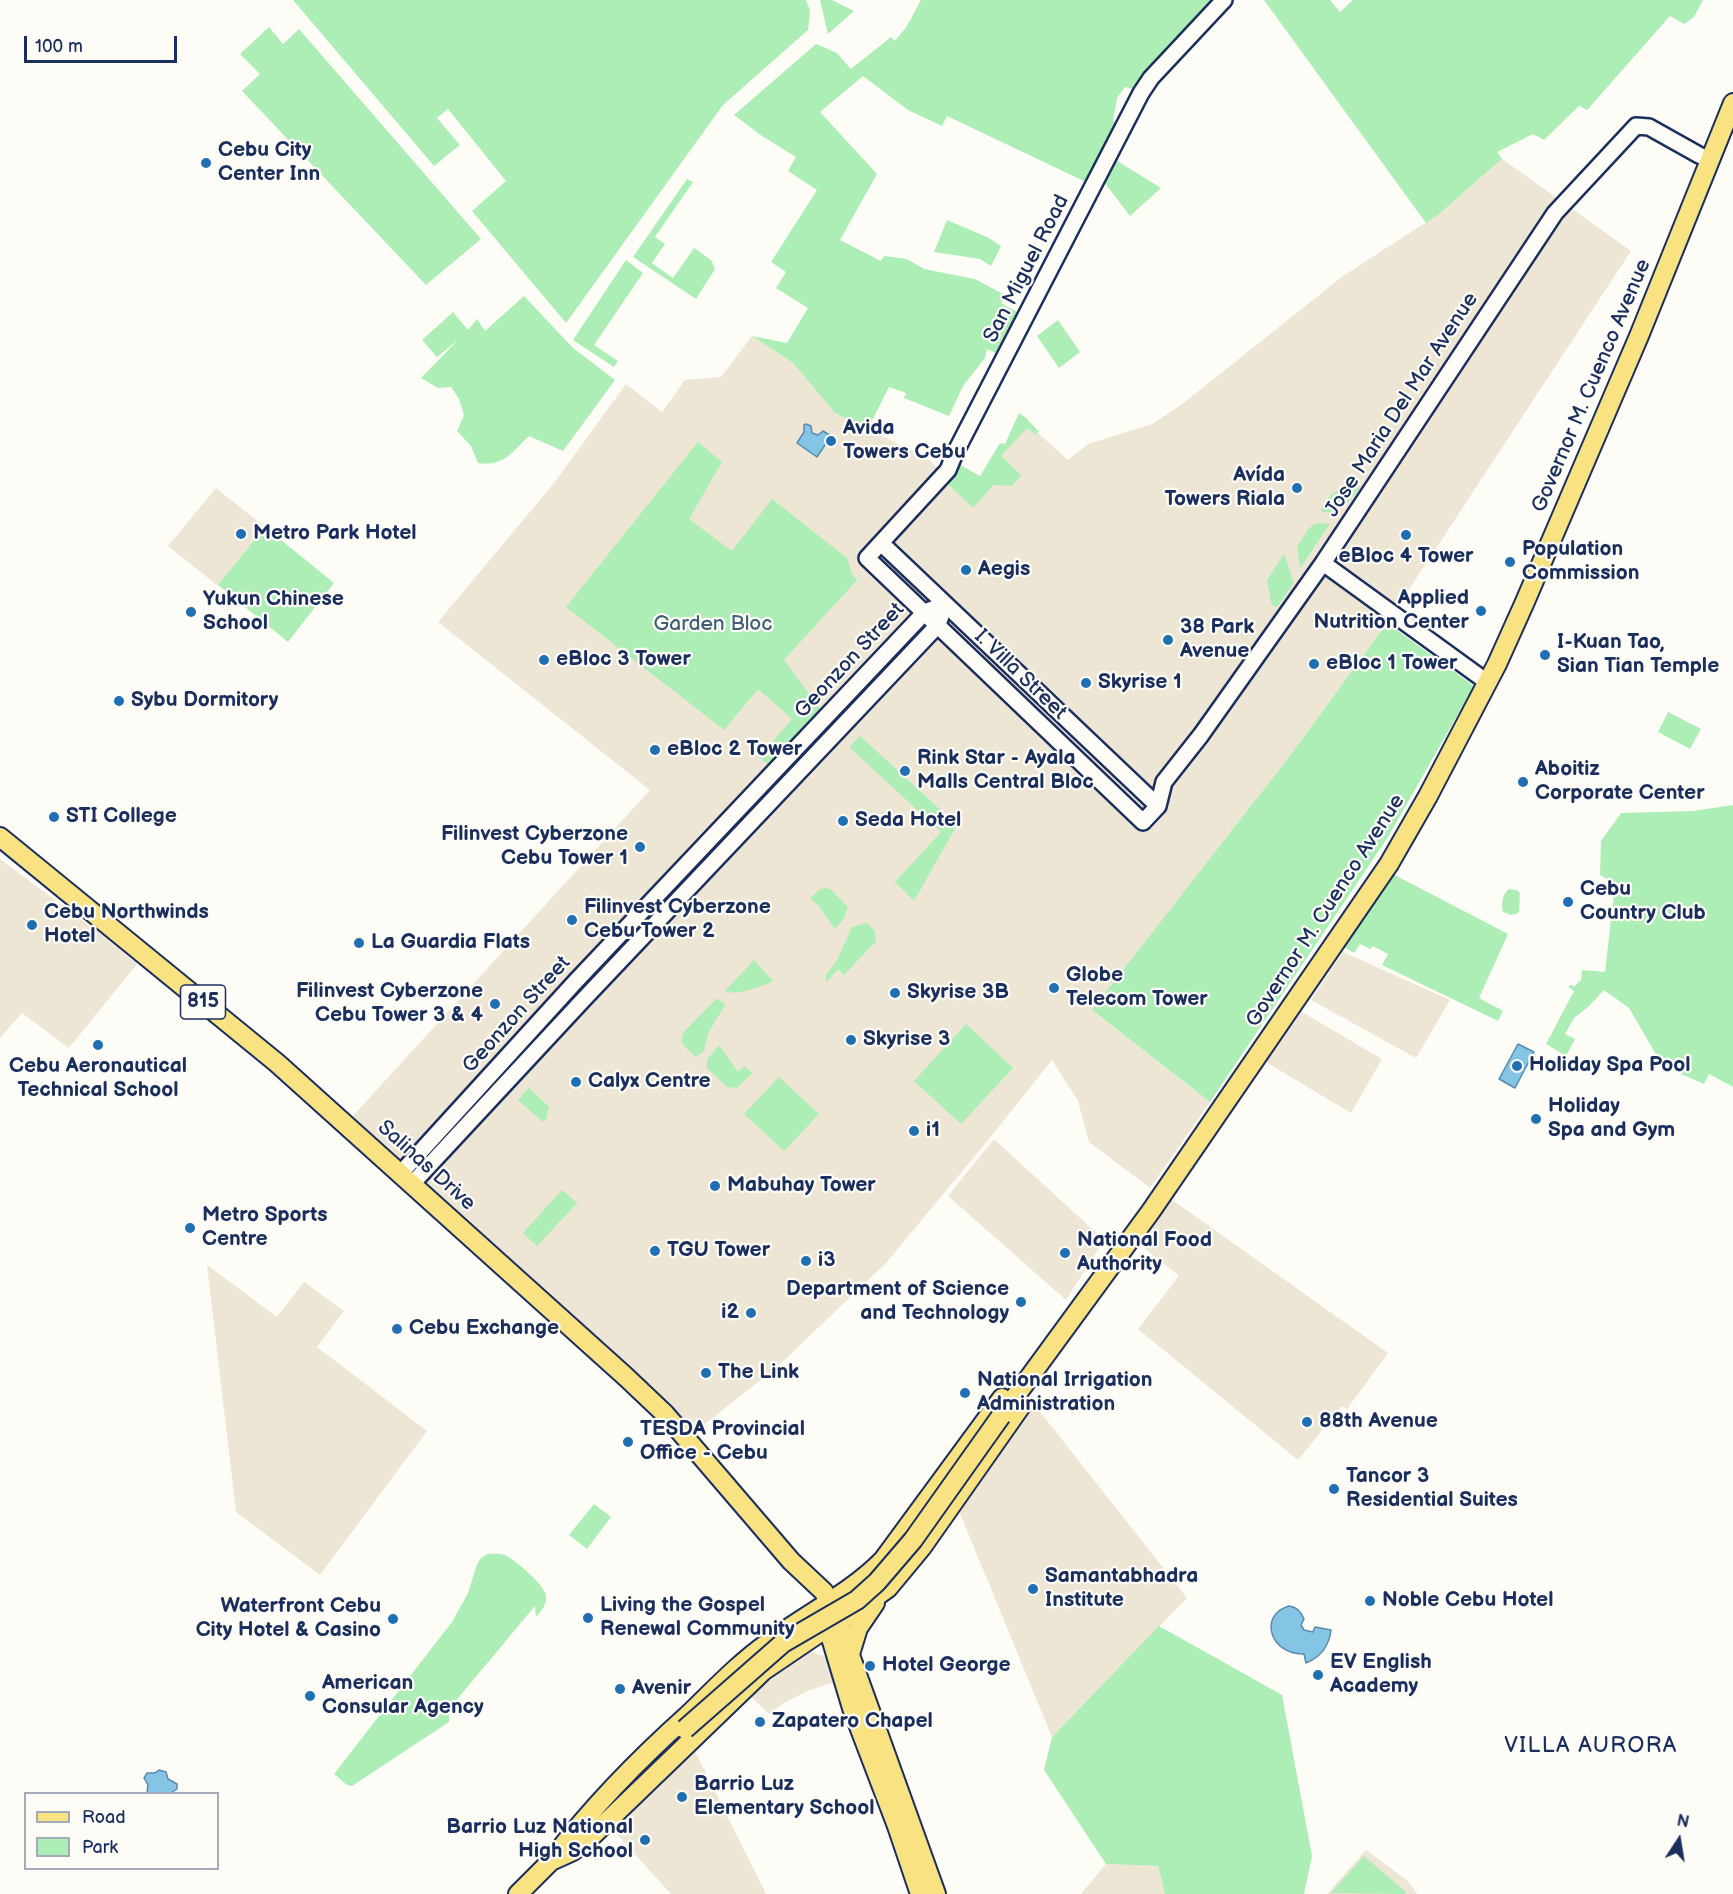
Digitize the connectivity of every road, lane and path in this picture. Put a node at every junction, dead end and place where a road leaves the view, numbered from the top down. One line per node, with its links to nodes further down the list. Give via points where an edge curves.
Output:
1 (1224, 0): 4 (street, San Miguel Road, via 1141,93 948,470)
2 (1733, 103): 3 (main road, Governor M. Cuenco Avenue)
3 (1710, 160): 6 (street, Jose Maria Del Mar Avenue, via 1649,127 1636,126 1554,213); 10 (main road, Governor M. Cuenco Avenue, via 1639,336)
4 (881, 543): 5 (street, San Miguel Road); 7 (street, I. Villa Street)
5 (867, 558): 8 (street, I. Villa Street)
6 (1323, 563): 10 (street); 11 (street, Jose Maria Del Mar Avenue)
7 (945, 604): 8 (street, Geonzon Street); 9 (street, Geonzon Street); 12 (street, I. Villa Street)
8 (925, 612): 9 (street, I. Villa Street); 16 (street, Geonzon Street, via 583,974)
9 (938, 625): 13 (street, I. Villa Street); 16 (street, Geonzon Street)
10 (1488, 682): 17 (main road, Governor M. Cuenco Avenue, via 1389,864)
11 (1164, 782): 12 (street); 14 (street, Jose Maria Del Mar Avenue)
12 (1141, 791): 13 (street); 14 (street, I. Villa Street)
13 (1127, 806): 14 (street, I. Villa Street, via 1143,822)
14 (1158, 807)
15 (0, 837): 16 (main road, Salinas Drive / 815, via 277,1064)
16 (406, 1179): 20 (main road, Salinas Drive / 815, via 665,1414 791,1561)
17 (1075, 1317): 18 (main road, Governor M. Cuenco Avenue, via 1061,1323); 19 (main road, Governor M. Cuenco Avenue, via 1071,1330 1011,1423); 25 (main road, Governor M. Cuenco Avenue, bridge, via 907,1547 877,1582 857,1600 783,1643 686,1729)
18 (873, 1571): 19 (main road, via 873,1583); 20 (main road, Governor M. Cuenco Avenue)
19 (887, 1589): 21 (main road, Governor M. Cuenco Avenue); 24 (main road, via 860,1624)
20 (823, 1605): 21 (main road, 815); 22 (main road, Governor M. Cuenco Avenue)
21 (833, 1624): 23 (main road, Governor M. Cuenco Avenue); 24 (main road, 815)
22 (774, 1638): 23 (main road, via 785,1640); 25 (main road, Governor M. Cuenco Avenue, via 680,1721 580,1823)
23 (792, 1650): 24 (main road, via 815,1646); 25 (main road, Governor M. Cuenco Avenue, via 763,1671 593,1835 573,1851)
24 (843, 1655): 27 (main road, 815, via 852,1708); 28 (main road, 815)
25 (551, 1861): 26 (main road)
26 (518, 1894)
27 (920, 1894)
28 (936, 1894)

